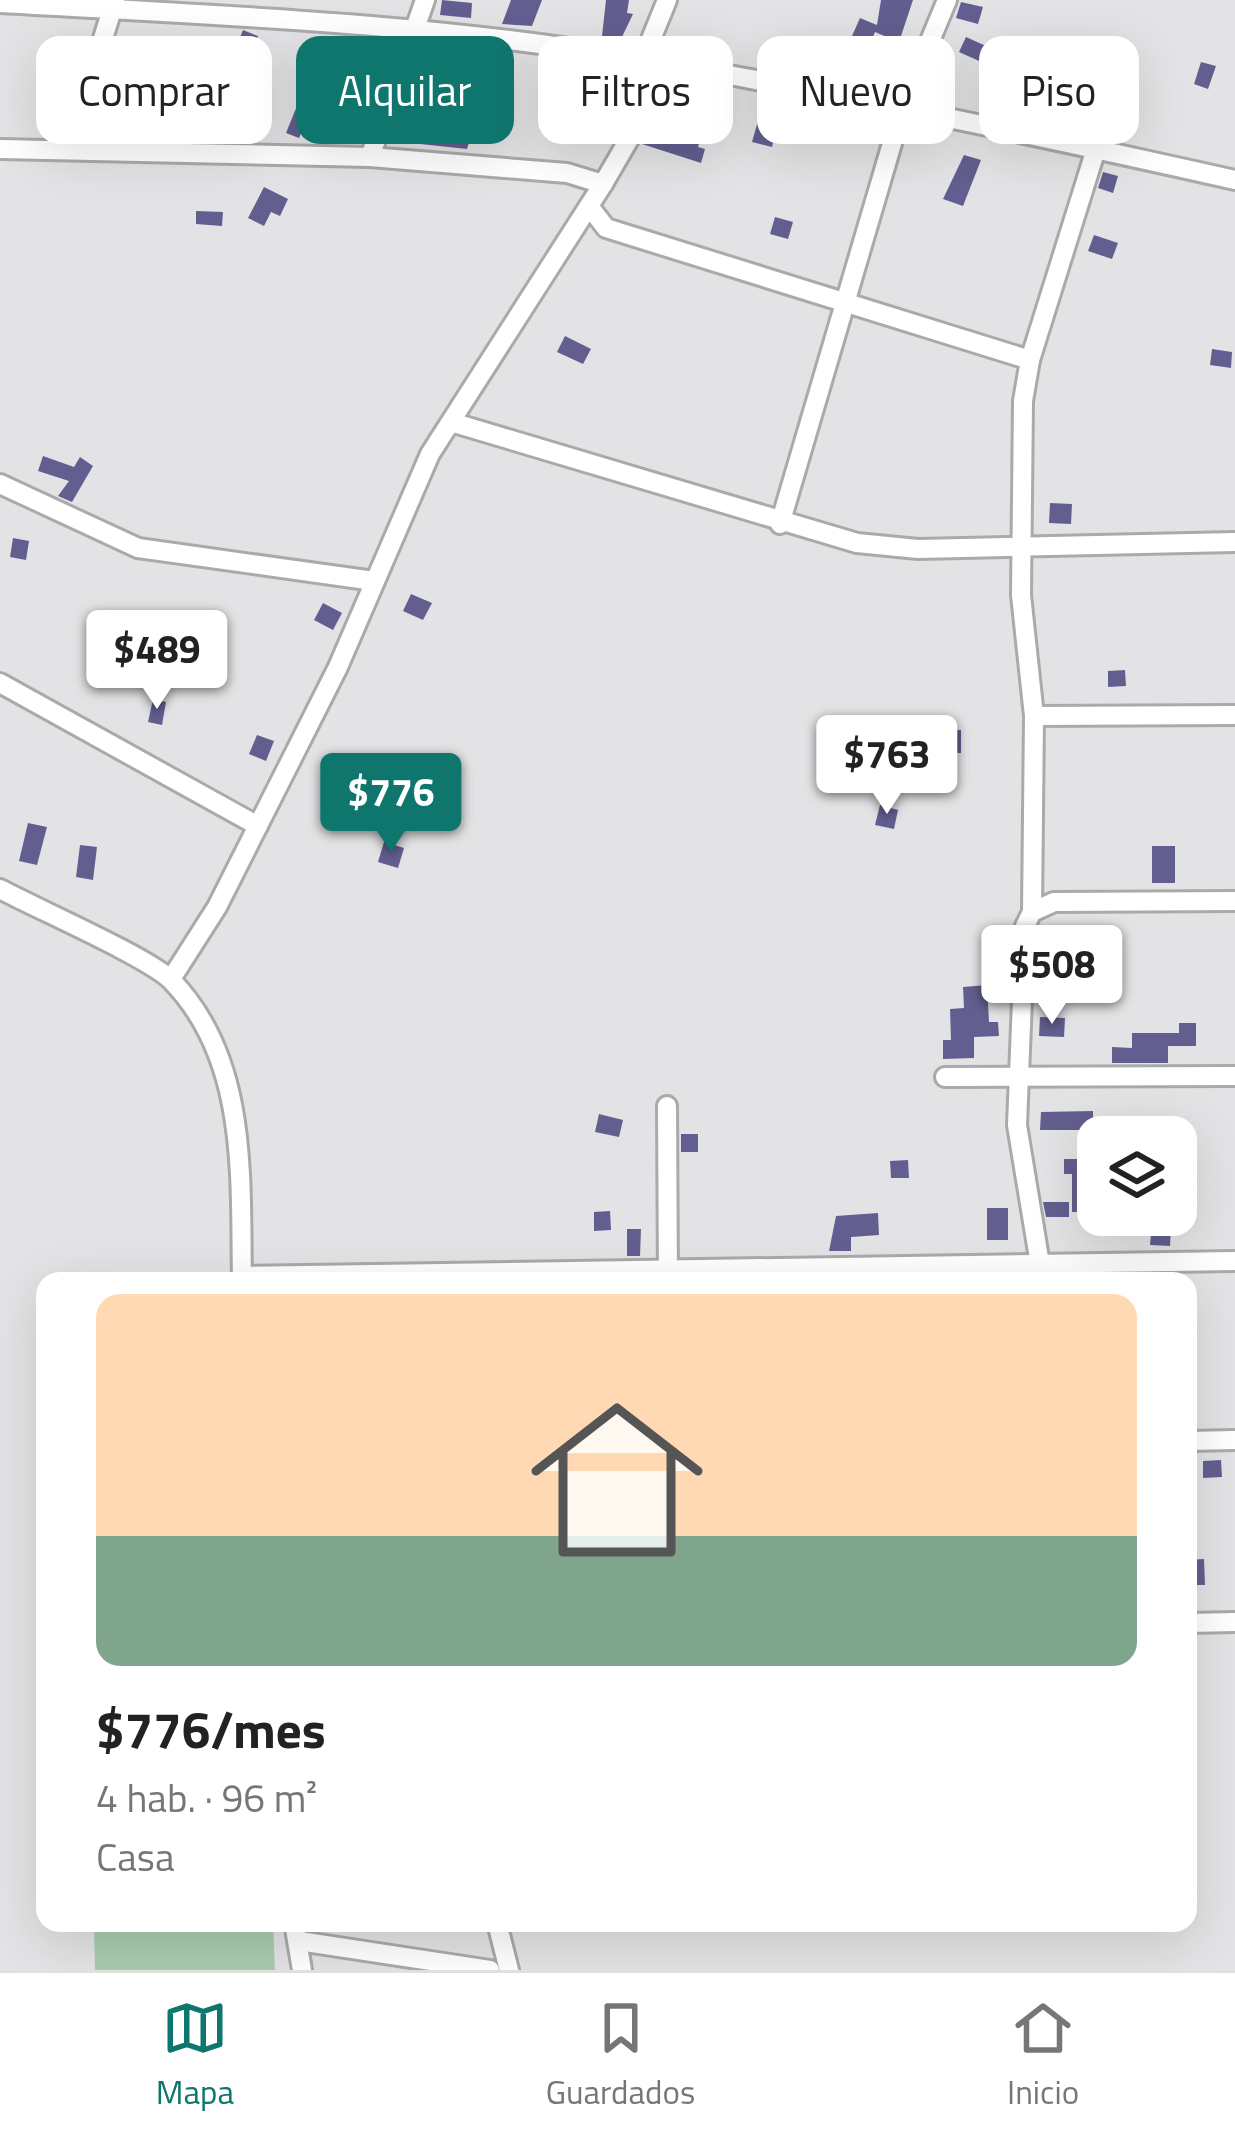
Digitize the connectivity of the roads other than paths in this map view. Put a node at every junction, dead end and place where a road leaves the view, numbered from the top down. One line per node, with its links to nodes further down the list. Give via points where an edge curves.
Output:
1 (425, 0): 6 (street)
2 (667, 0): 7 (street)
3 (947, 0): 8 (street)
4 (0, 3): 5 (street)
5 (114, 5): 6 (street); 15 (street)
6 (412, 32): 9 (street); 16 (street)
7 (652, 36)
8 (932, 36)
9 (538, 47)
10 (955, 118): 14 (street)
11 (626, 144): 18 (street)
12 (892, 144): 20 (street)
13 (0, 149): 15 (street)
14 (1096, 149): 17 (street); 21 (street)
15 (68, 150): 16 (street)
16 (370, 157): 18 (street, via 567,172)
17 (1235, 180)
18 (603, 184): 19 (street)
19 (589, 206): 20 (street, via 606,228); 22 (street)
20 (845, 302): 21 (street); 24 (street)
21 (1030, 360): 26 (street)
22 (451, 422): 24 (street); 27 (street)
23 (0, 484): 27 (street, via 138,548)
24 (780, 524): 26 (street, via 918,549)
25 (1235, 542): 26 (street)
26 (1022, 547): 30 (street)
27 (374, 581): 31 (street)
28 (0, 683): 31 (street)
29 (1235, 715): 30 (street)
30 (1034, 716): 34 (street)
31 (258, 826): 35 (street)
32 (0, 889): 35 (street)
33 (1235, 901): 34 (street, via 1054,902)
34 (1032, 912): 38 (street, via 1025,926)
35 (171, 979): 42 (street, via 208,1036 239,1119)
36 (1235, 1076): 38 (street)
37 (945, 1077): 38 (street)
38 (1022, 1077): 41 (street, via 1017,1125)
39 (668, 1106): 43 (street)
40 (1235, 1261): 41 (street)
41 (1040, 1264): 44 (street)
42 (242, 1272)
43 (668, 1272)
44 (907, 1272)
45 (1235, 1440): 46 (street)
46 (1197, 1441)
47 (1235, 1622): 48 (street)
48 (1197, 1623)
49 (297, 1932): 51 (street); 52 (street)
50 (499, 1932): 53 (street)
51 (302, 1970)
52 (490, 1970)
53 (509, 1970)

